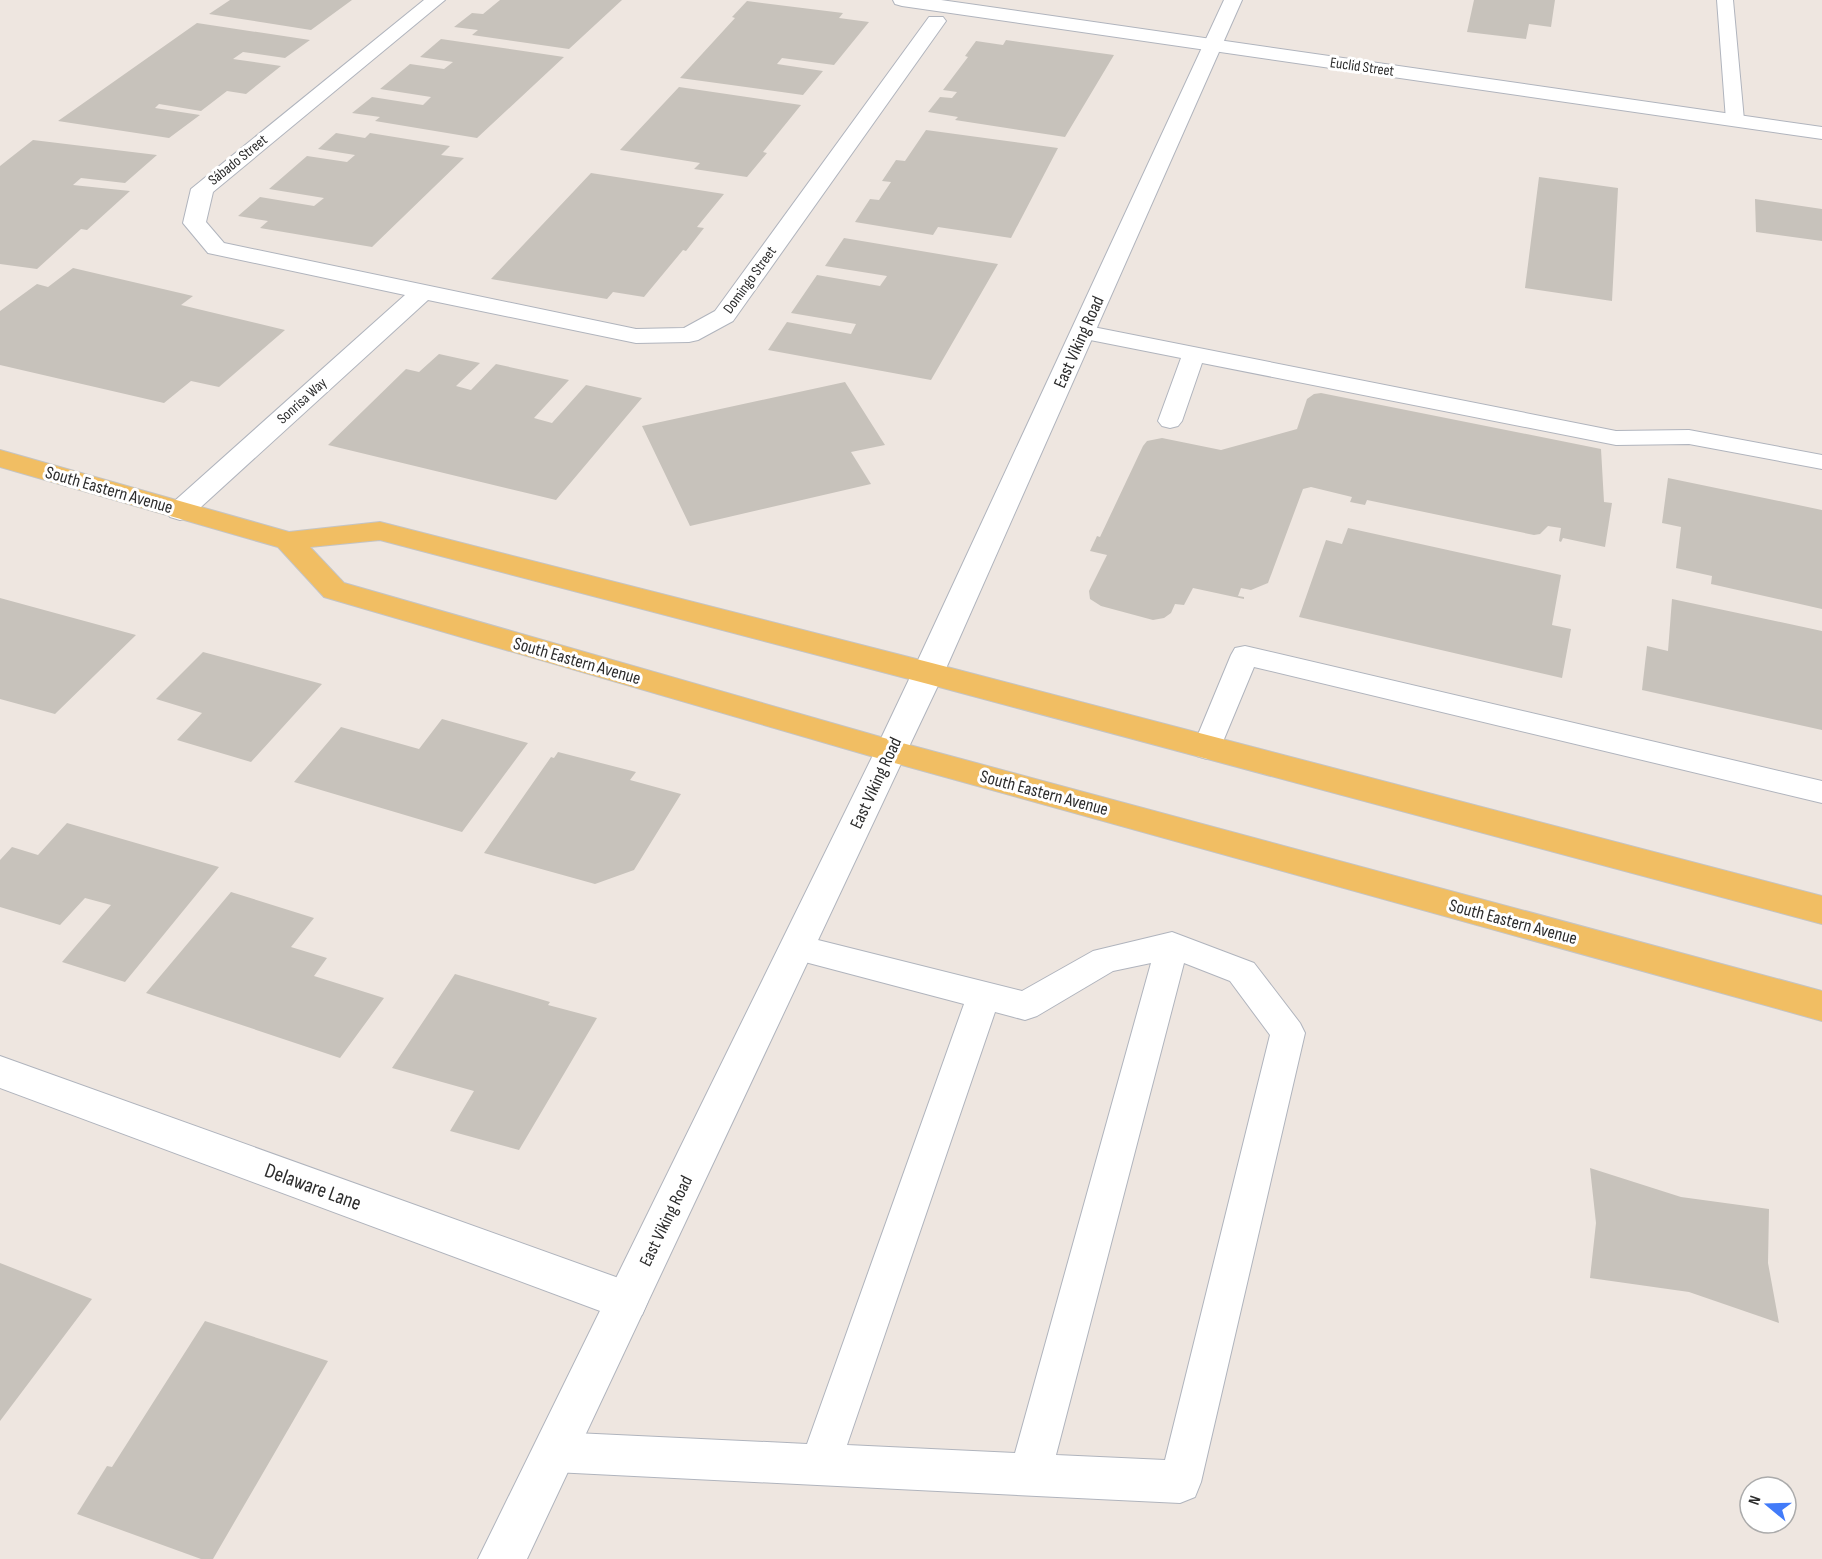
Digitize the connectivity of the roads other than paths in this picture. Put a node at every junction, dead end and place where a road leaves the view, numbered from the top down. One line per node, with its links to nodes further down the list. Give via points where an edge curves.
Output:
1 (436, 0): 9 (street, Sábado Street, via 202,189 194,223 216,248)
2 (902, 0): 6 (street, Euclid Street)
3 (1233, 0): 6 (street, East Viking Road)
4 (1725, 0): 7 (lane)
5 (936, 21): 9 (street, Domingo Street, via 724,316 689,335 636,336)
6 (1213, 46): 7 (street, Euclid Street); 10 (street, East Viking Road)
7 (1735, 120): 8 (street, Euclid Street)
8 (1822, 133)
9 (424, 291): 15 (street, Sonrisa Way)
10 (1083, 332): 11 (lane); 17 (street, East Viking Road)
11 (1194, 354): 12 (lane); 14 (lane, via 1616,438 1689,437)
12 (1170, 421)
13 (0, 458): 15 (main road, South Eastern Avenue)
14 (1822, 462)
15 (180, 511): 16 (main road, South Eastern Avenue)
16 (288, 541): 17 (main road, South Eastern Avenue, via 380,531); 19 (main road, South Eastern Avenue, via 334,590)
17 (928, 673): 18 (main road, South Eastern Avenue); 19 (street, East Viking Road)
18 (1208, 749): 20 (lane, via 1245,655); 21 (main road, South Eastern Avenue)
19 (891, 751): 23 (street, East Viking Road); 25 (main road, South Eastern Avenue)
20 (1822, 792)
21 (1822, 910)
22 (1172, 945): 24 (lane, via 1105,960 1025,1006); 30 (lane); 30 (lane, via 1242,972 1288,1033 1180,1482)
23 (798, 948): 24 (lane); 27 (street, East Viking Road)
24 (984, 996): 29 (lane)
25 (1822, 1006)
26 (0, 1072): 27 (street, Delaware Lane)
27 (627, 1301): 28 (street, East Viking Road)
28 (554, 1452): 29 (lane); 31 (street, East Viking Road)
29 (820, 1465): 30 (lane)
30 (1030, 1475)
31 (502, 1559)

